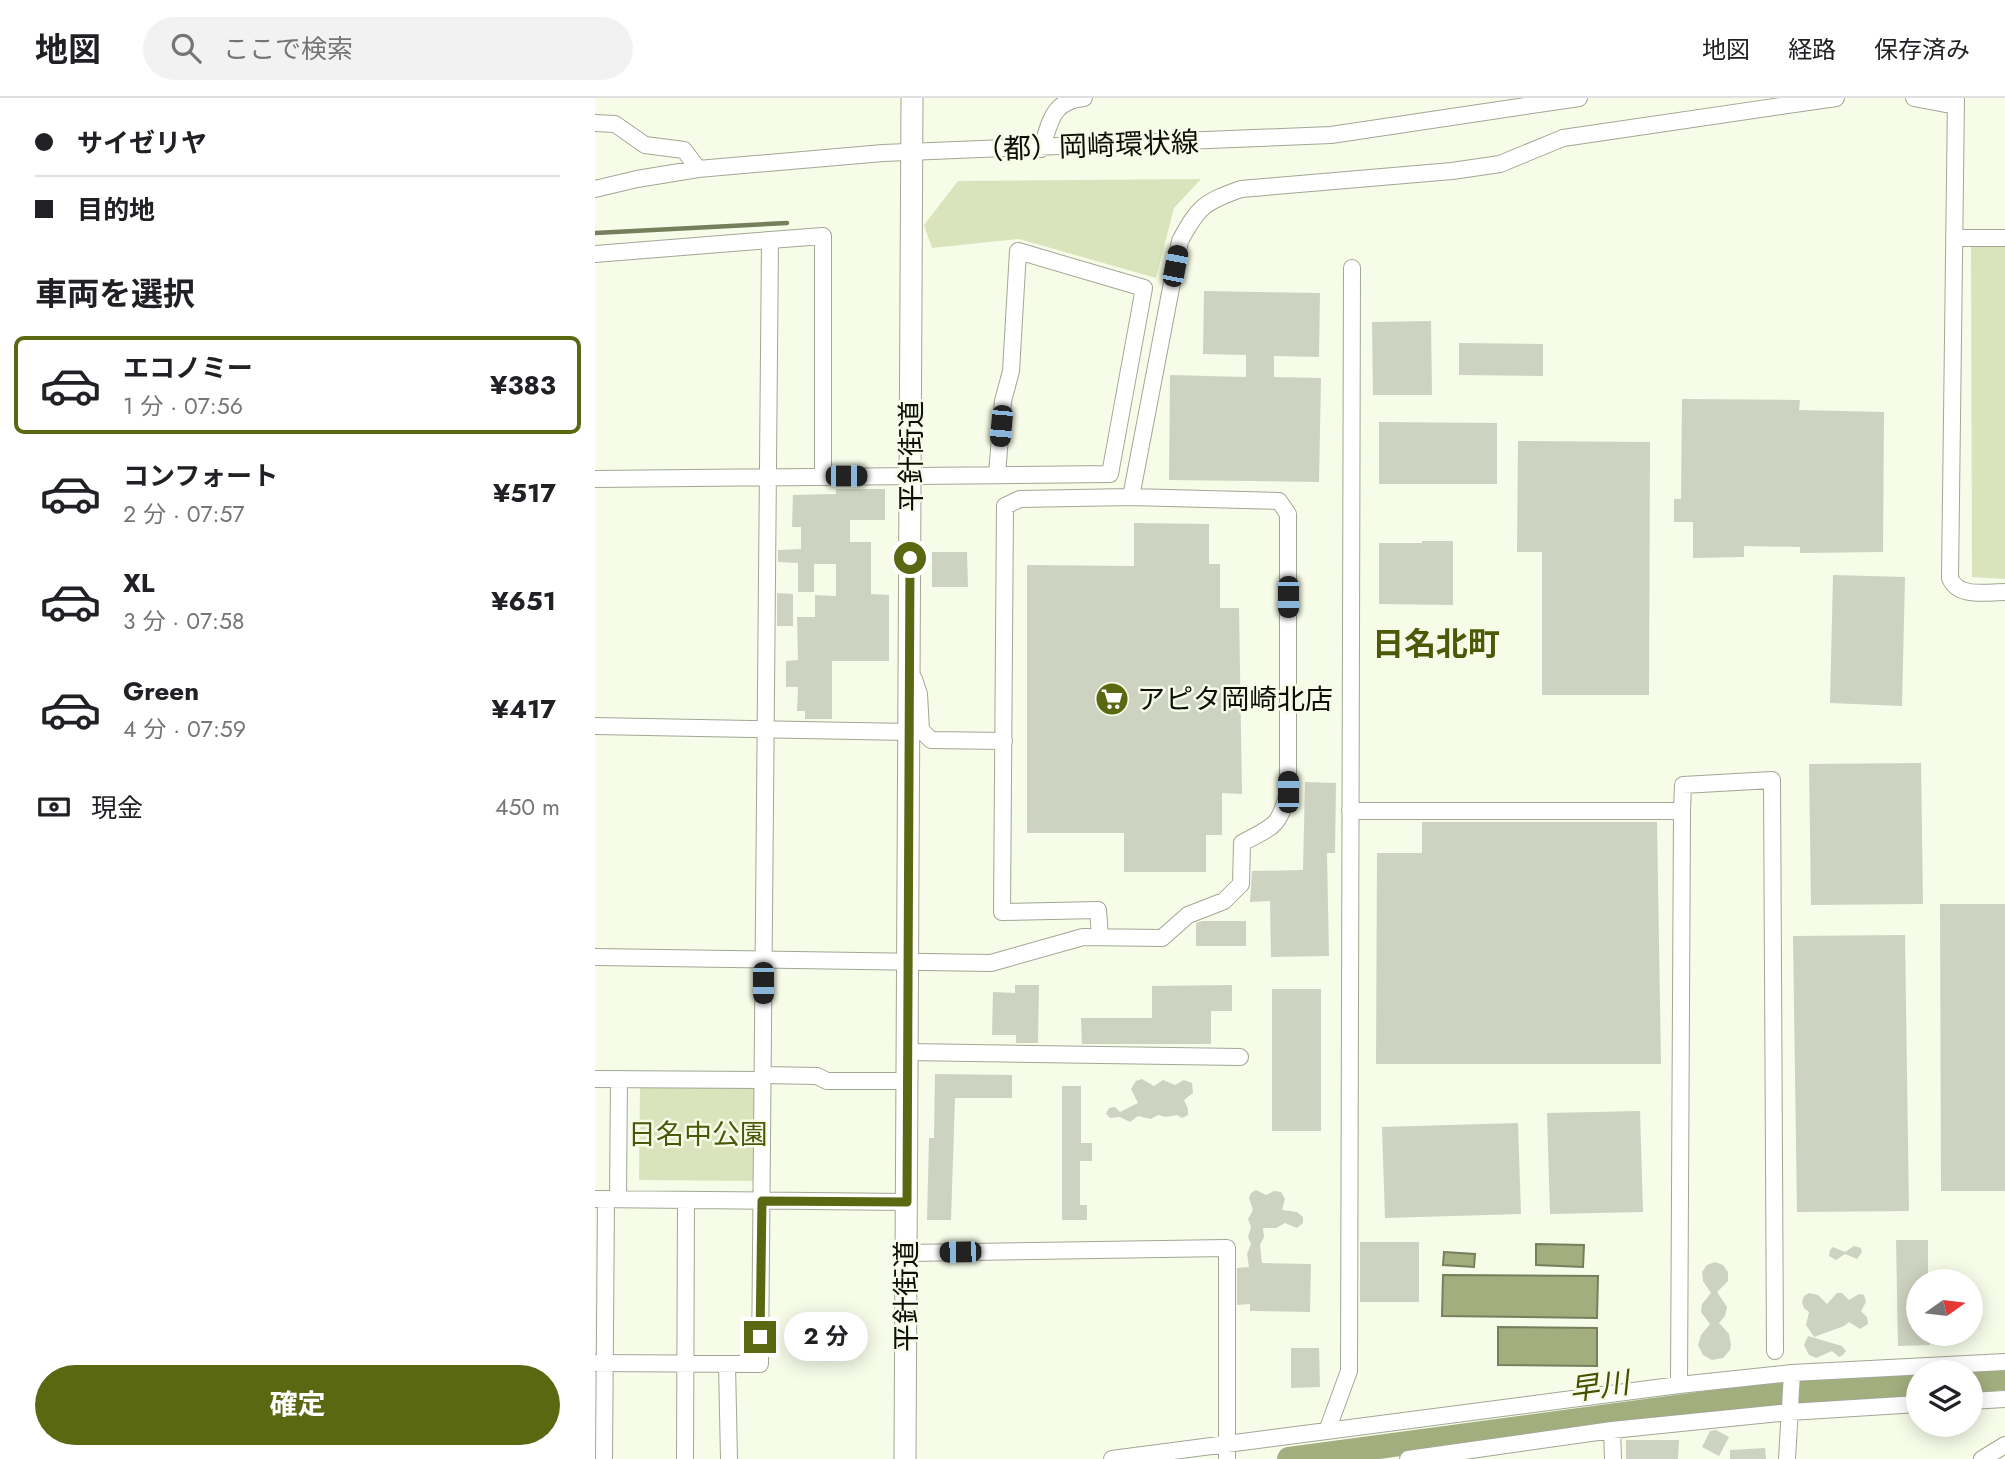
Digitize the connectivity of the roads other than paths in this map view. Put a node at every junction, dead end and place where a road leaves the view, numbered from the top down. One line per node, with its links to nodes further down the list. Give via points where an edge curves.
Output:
1 (912, 98): 9 (main road, 平針街道)
2 (1084, 98): 8 (street, via 1069,100 1056,109)
3 (1579, 98): 8 (street, （都）岡崎環状線, via 1331,135)
4 (1836, 98): 22 (street, via 1563,138 1500,164 1241,189 1215,198 1194,215 1180,241)
5 (1914, 98): 6 (street)
6 (1956, 102): 12 (street)
7 (595, 123): 10 (street, via 615,124 645,145 684,150)
8 (1041, 149): 9 (street, （都）岡崎環状線)
9 (912, 152): 10 (street, （都）岡崎環状線); 20 (main road, 平針街道)
10 (698, 169): 11 (street, （都）岡崎環状線)
11 (595, 189)
12 (1954, 238): 13 (street); 23 (street, via 1950,578 1962,592)
13 (2005, 239)
14 (770, 240): 15 (street); 18 (street, via 823,236); 19 (street)
15 (595, 254)
16 (1352, 268): 29 (street)
17 (997, 474): 17 (street, via 1110,474 1144,288 1018,251 1011,371 1003,401); 20 (street)
18 (823, 476): 19 (street); 20 (street)
19 (767, 477): 21 (street); 26 (street)
20 (911, 477): 24 (main road, 平針街道)
21 (595, 479)
22 (1131, 497): 28 (street, via 1020,499 1005,506); 31 (street, via 1279,500 1288,514 1288,792 1273,826 1242,843 1241,884 1224,901 1188,915 1161,938)
23 (2005, 592)
24 (909, 667): 27 (main road, 平針街道); 28 (street, via 919,694 921,730 931,740)
25 (595, 726): 26 (street)
26 (765, 729): 27 (street); 33 (street)
27 (909, 732): 34 (main road, 平針街道)
28 (1004, 741): 31 (street, via 1002,912 1098,910)
29 (1350, 811): 30 (street); 58 (street, via 1349,1371)
30 (1682, 811): 46 (street, via 1683,785 1772,780); 52 (street)
31 (1100, 937): 34 (street, via 1083,937 991,964)
32 (595, 957): 33 (street)
33 (764, 960): 34 (street); 37 (street)
34 (908, 961): 35 (main road, 平針街道)
35 (908, 1052): 36 (street); 40 (main road, 平針街道)
36 (1240, 1057)
37 (763, 1078): 39 (street); 40 (street); 43 (street)
38 (595, 1079): 39 (street)
39 (619, 1079): 41 (street)
40 (907, 1081): 44 (main road, 平針街道)
41 (606, 1199): 42 (street); 48 (street)
42 (685, 1200): 43 (street); 49 (street)
43 (762, 1201): 44 (street); 50 (street, via 760,1364)
44 (907, 1202): 45 (main road, 平針街道)
45 (907, 1253): 60 (street, via 1227,1248); 64 (main road, 平針街道)
46 (1775, 1351)
47 (2005, 1362): 51 (street)
48 (600, 1363): 49 (street); 61 (street)
49 (685, 1364): 50 (street); 62 (street)
50 (727, 1364): 63 (street)
51 (1792, 1373): 52 (street); 56 (street)
52 (1679, 1385): 58 (street)
53 (2005, 1399): 54 (street)
54 (1983, 1400)
55 (1906, 1405): 56 (street)
56 (1790, 1412): 57 (street); 68 (street)
57 (1612, 1430): 66 (street); 67 (street)
58 (1327, 1431): 60 (street)
59 (2005, 1445): 69 (street)
60 (1227, 1451): 65 (street)
61 (604, 1459)
62 (685, 1459)
63 (729, 1459)
64 (905, 1459)
65 (1112, 1459)
66 (1408, 1459)
67 (1613, 1459)
68 (1787, 1459)
69 (1982, 1459)

